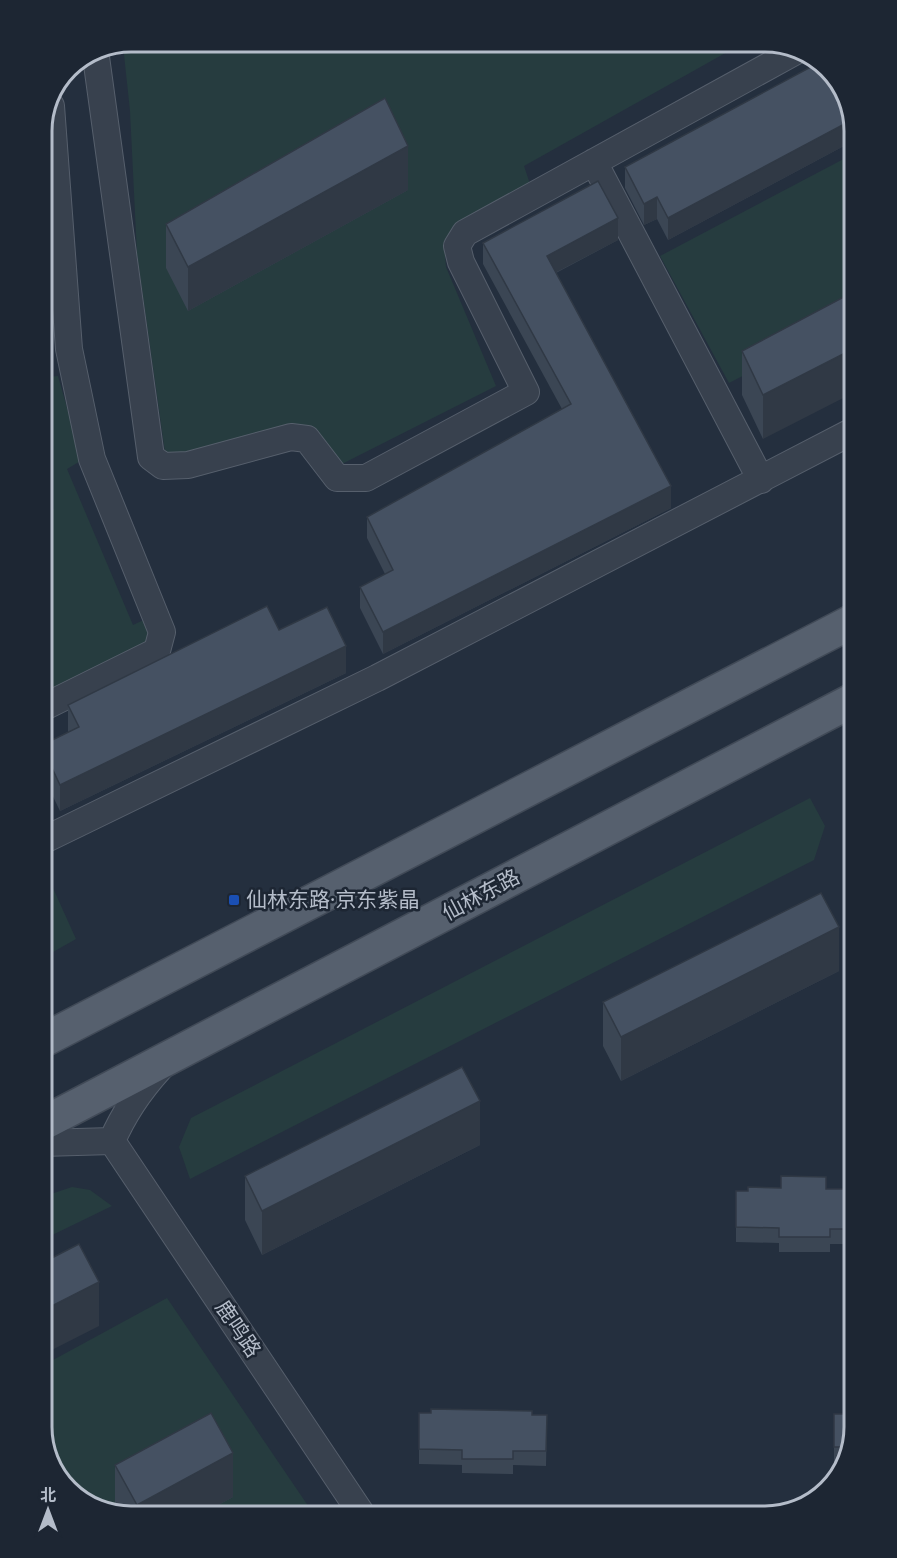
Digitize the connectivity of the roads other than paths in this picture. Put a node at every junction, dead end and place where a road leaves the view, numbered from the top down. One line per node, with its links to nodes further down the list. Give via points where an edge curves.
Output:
1 (787, 56): 4 (street)
2 (97, 61): 4 (street, via 151,457 164,466 188,465 291,437 307,439 338,478 366,478 526,392 461,262 458,246 465,233)
3 (53, 133): 8 (street, via 69,349 92,459 162,632 157,651)
4 (594, 162): 6 (street)
5 (844, 436): 6 (street)
6 (760, 480): 10 (street, via 377,678)
7 (844, 626): 11 (main road)
8 (53, 703)
9 (844, 705): 12 (main road, 仙林东路)
10 (53, 836)
11 (53, 1035)
12 (169, 1058): 13 (main road, 仙林东路); 14 (street, via 137,1094)
13 (53, 1118)
14 (112, 1141): 15 (street); 16 (street, 鹿鸣路)
15 (53, 1143)
16 (356, 1505)

